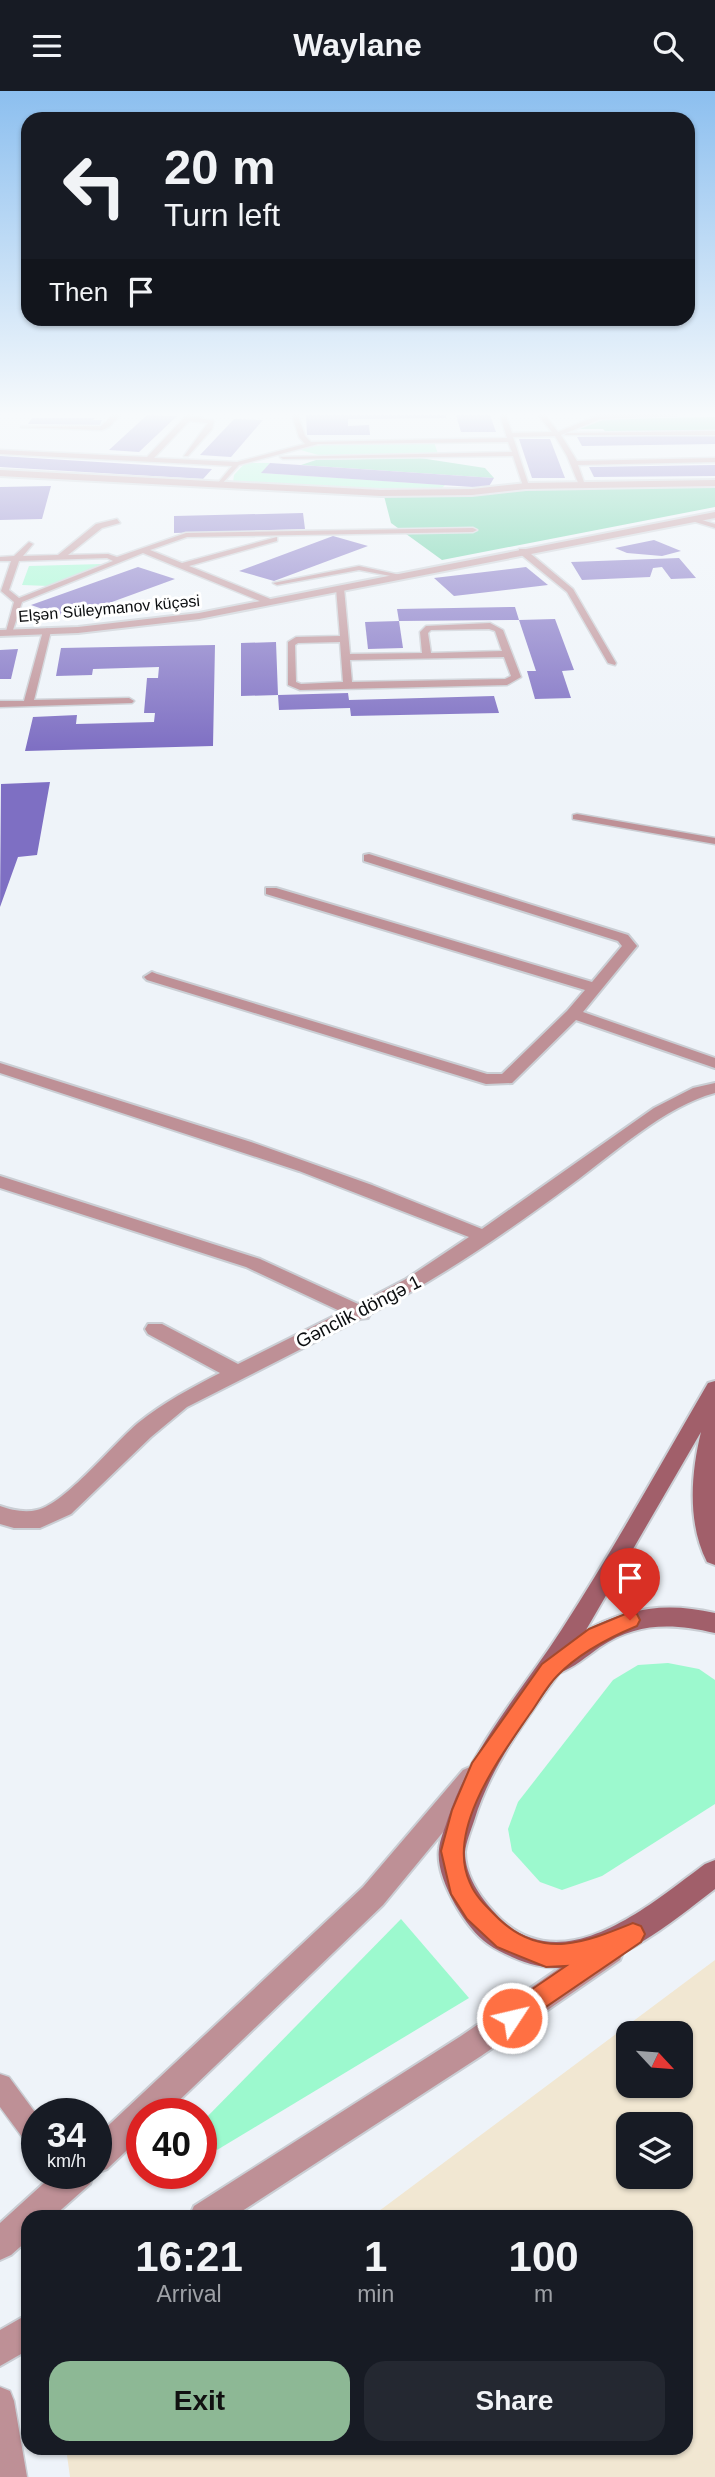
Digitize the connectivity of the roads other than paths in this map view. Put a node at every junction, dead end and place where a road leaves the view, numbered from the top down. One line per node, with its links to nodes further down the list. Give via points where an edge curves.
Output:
1 (99, 526): 8 (lane)
2 (655, 526): 7 (street, Elşən Süleymanov küçəsi)
3 (473, 530): 4 (lane)
4 (290, 534): 6 (lane, via 186,535); 12 (lane)
5 (29, 544): 10 (lane)
6 (142, 550): 11 (lane); 12 (lane)
7 (522, 551): 13 (street, Elşən Süleymanov küçəsi); 25 (lane, via 570,591)
8 (59, 558): 10 (lane); 11 (lane)
9 (0, 559): 10 (lane)
10 (16, 559): 16 (lane)
11 (118, 559): 17 (lane, via 119,563)
12 (182, 566): 18 (lane)
13 (401, 576): 14 (lane, via 359,568); 15 (street, Elşən Süleymanov küçəsi)
14 (277, 583)
15 (340, 588): 18 (street, Elşən Süleymanov küçəsi); 21 (lane)
16 (2, 591): 17 (lane)
17 (18, 601): 20 (lane)
18 (270, 602): 19 (street, Elşən Süleymanov küçəsi, via 199,616)
19 (47, 631): 20 (street, Elşən Süleymanov küçəsi); 28 (lane)
20 (4, 633)
21 (344, 639): 24 (lane); 26 (lane, via 290,644 291,683 300,687)
22 (508, 654): 23 (lane); 23 (lane, via 499,630 490,626 429,628 424,632); 26 (lane, via 516,677 507,681)
23 (426, 656): 24 (lane)
24 (345, 657): 26 (lane)
25 (612, 663)
26 (348, 685)
27 (129, 701): 28 (lane)
28 (28, 703): 29 (lane)
29 (0, 704)
30 (577, 817): 31 (lane)
31 (715, 841)
32 (369, 858): 35 (street, via 623,938 630,946)
33 (271, 891): 35 (street)
34 (152, 977): 36 (street, via 486,1079 506,1079)
35 (595, 988): 36 (street)
36 (573, 1014): 37 (street)
37 (715, 1063)
38 (0, 1068): 41 (street, via 226,1137 374,1190)
39 (715, 1088): 41 (street, Gənclik döngə 1, via 660,1112)
40 (0, 1182): 42 (street, via 253,1263)
41 (485, 1237): 42 (street, Gənclik döngə 1)
42 (361, 1313): 44 (street, Gənclik döngə 1)
43 (155, 1329): 44 (street)
44 (236, 1372): 47 (street, Gənclik döngə 1, via 180,1402 143,1431 63,1508 40,1519)
45 (715, 1388): 50 (main road)
46 (715, 1417): 48 (main road, via 704,1460 703,1511)
47 (0, 1515)
48 (715, 1556)
49 (715, 1623): 50 (main road, via 662,1615 630,1620 596,1635)
50 (550, 1670): 51 (main road)
51 (479, 1770): 53 (main road, via 452,1851 458,1886 475,1911 505,1939 546,1955 584,1954); 55 (street, via 373,1896)
52 (715, 1873): 53 (main road)
53 (633, 1934): 61 (street, via 471,2046)
54 (0, 2086): 56 (lane)
55 (160, 2098)
56 (21, 2114)
57 (126, 2130): 58 (street)
58 (112, 2143)
59 (59, 2189): 60 (street)
60 (37, 2210)
61 (216, 2210)
62 (21, 2225): 63 (street)
63 (0, 2244)
64 (21, 2336): 65 (street)
65 (0, 2349)
66 (0, 2401): 67 (lane)
67 (13, 2477)

